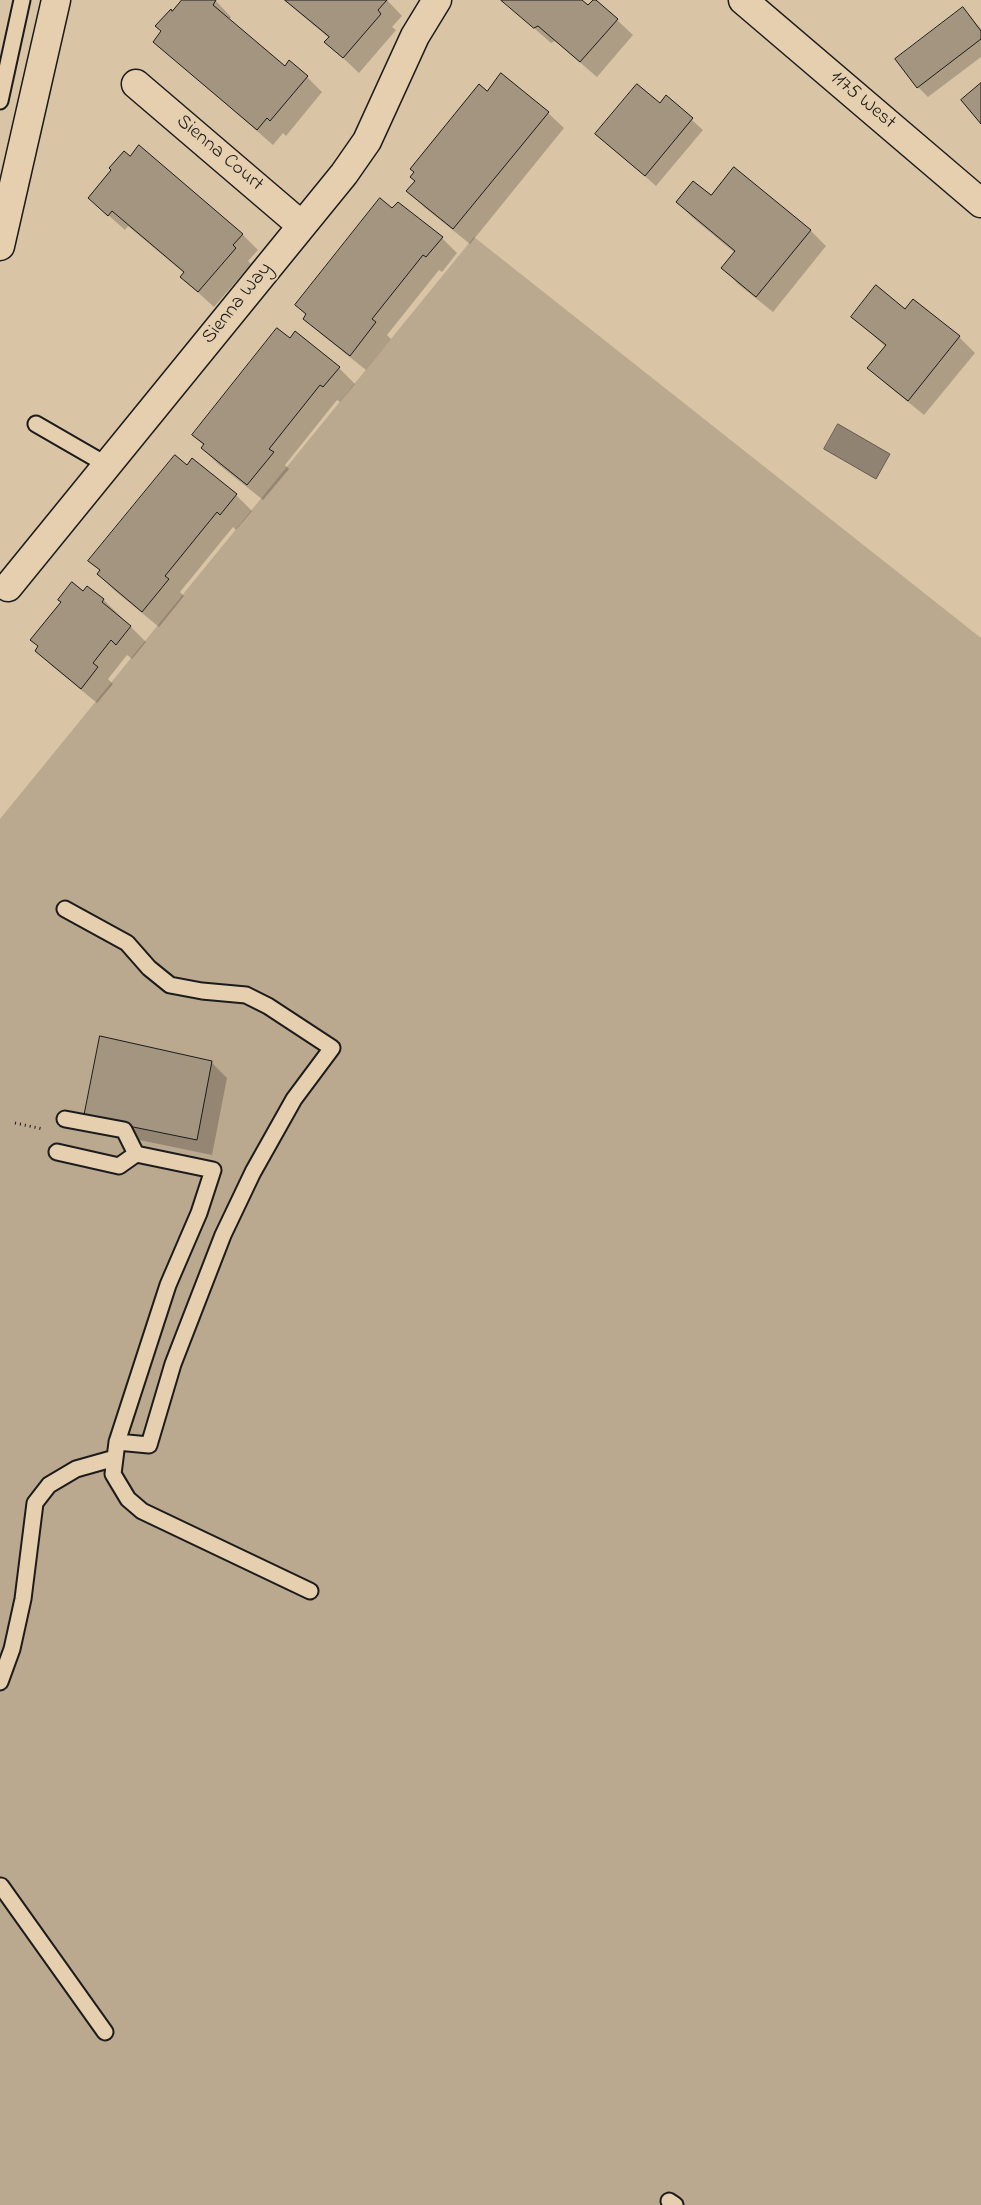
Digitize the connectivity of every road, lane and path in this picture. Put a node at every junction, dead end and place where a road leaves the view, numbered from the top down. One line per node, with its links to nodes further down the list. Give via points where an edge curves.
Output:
1 (22, 0): 6 (lane)
2 (56, 0): 9 (street)
3 (437, 0): 8 (street, Sienna Way, via 416,36 367,141)
4 (743, 0): 7 (street, 1175 West)
5 (136, 84): 8 (street, Sienna Court)
6 (0, 101)
7 (981, 203)
8 (301, 225): 11 (street, Sienna Way)
9 (0, 246)
10 (36, 424): 11 (lane)
11 (107, 464): 12 (street, Sienna Way)
12 (8, 587)
13 (65, 909): 19 (lane, via 127,943 149,968 170,985 246,995 332,1048 294,1099 224,1235 173,1364 149,1445)
14 (65, 1119): 18 (lane, via 124,1130)
15 (15, 1123): 16 (path)
16 (52, 1131)
17 (57, 1152): 18 (lane, via 119,1166)
18 (136, 1154): 19 (lane, via 213,1170 199,1213 168,1285)
19 (117, 1442): 20 (lane)
20 (115, 1458): 21 (lane, via 113,1474 128,1499 142,1511); 22 (lane, via 76,1469 49,1485 35,1503 23,1599 12,1649)
21 (310, 1591)
22 (0, 1682)
23 (1, 1886): 24 (lane)
24 (104, 2032)

